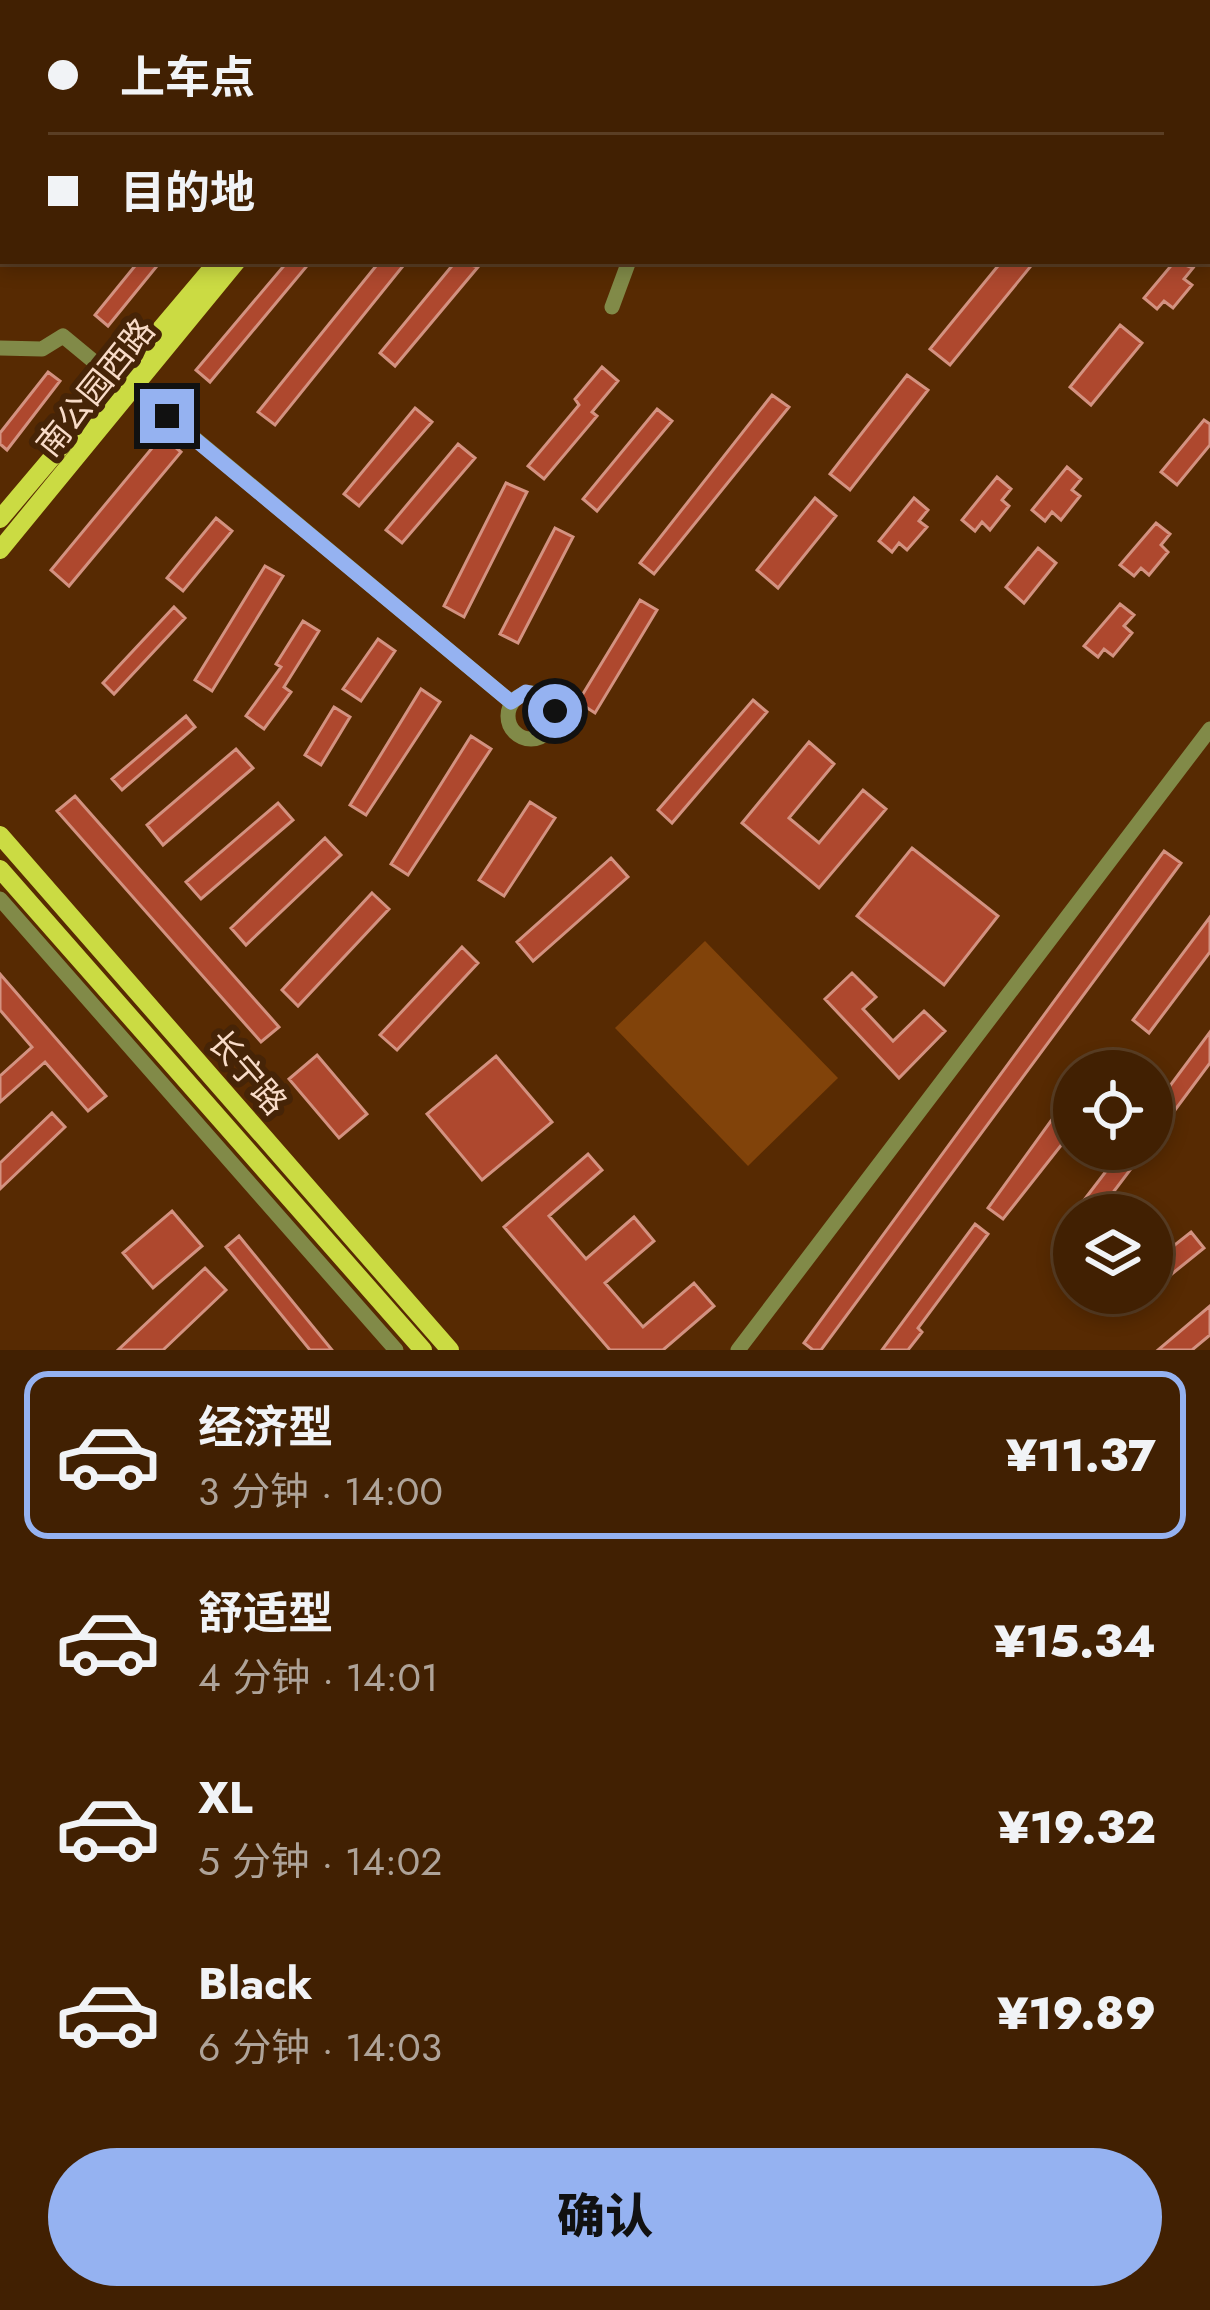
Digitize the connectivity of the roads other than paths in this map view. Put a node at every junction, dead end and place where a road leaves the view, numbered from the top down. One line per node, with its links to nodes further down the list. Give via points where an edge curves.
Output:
1 (216, 264): 6 (main road, 南公园西路)
2 (234, 264): 6 (main road, 南公园西路)
3 (628, 264): 4 (street)
4 (612, 307)
5 (0, 348): 6 (street, via 42,349 63,336)
6 (124, 383): 7 (main road, 南公园西路); 8 (main road, 南公园西路); 9 (street)
7 (0, 519)
8 (0, 550)
9 (511, 702)
10 (1210, 729): 17 (street)
11 (0, 836): 16 (main road, 长宁路)
12 (0, 868): 15 (main road, 长宁路)
13 (0, 899): 14 (street)
14 (396, 1350)
15 (423, 1350)
16 (451, 1350)
17 (738, 1350)

